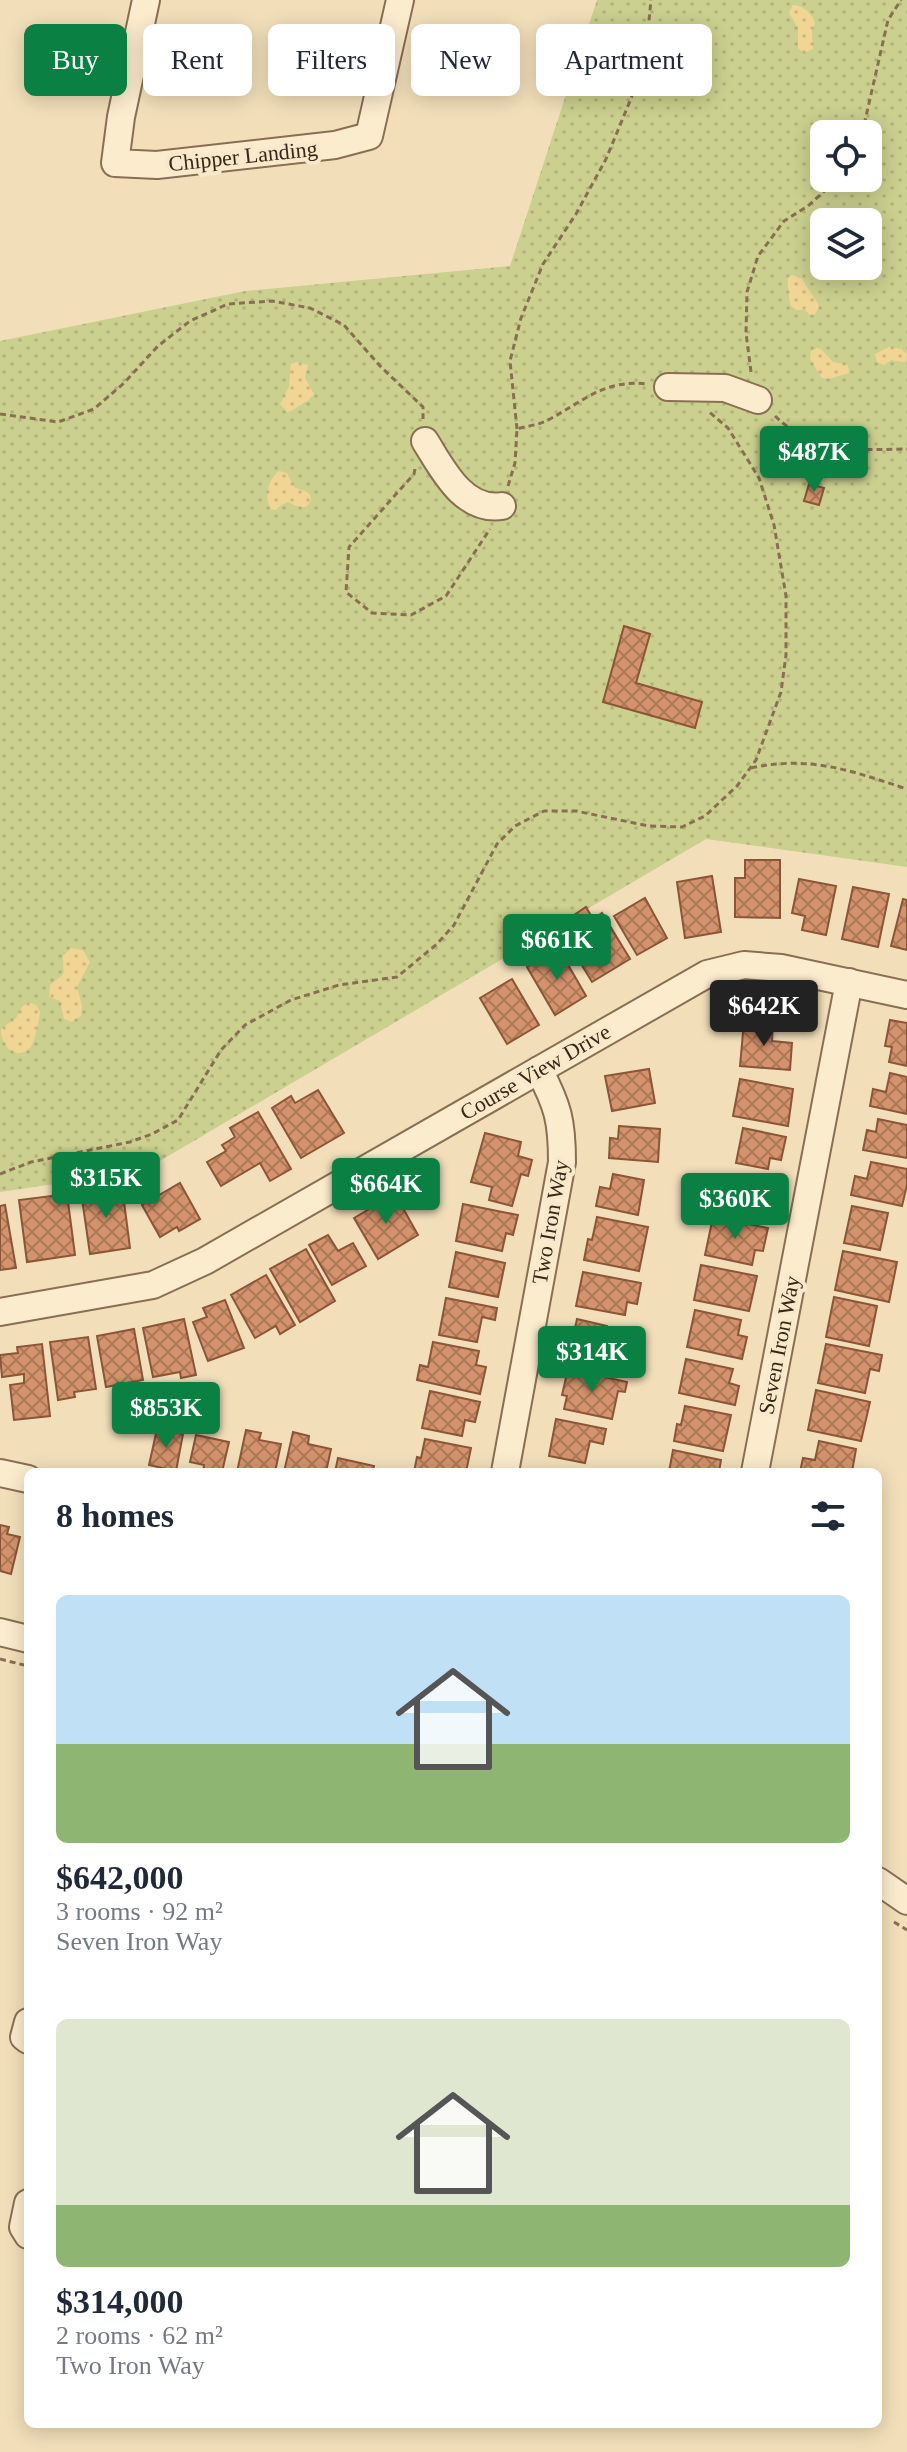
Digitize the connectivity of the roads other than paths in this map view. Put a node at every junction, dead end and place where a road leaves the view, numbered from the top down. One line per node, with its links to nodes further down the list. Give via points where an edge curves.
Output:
1 (146, 0): 2 (street, Chipper Landing, via 115,163 157,165 335,145 369,136)
2 (400, 0)
3 (668, 387): 4 (street, via 725,388)
4 (758, 400)
5 (425, 441): 6 (street, via 448,478 479,506)
6 (502, 506)
7 (849, 982): 8 (street, Course View Drive); 9 (street, Course View Drive, via 744,965 707,974); 12 (street, Seven Iron Way)
8 (907, 995)
9 (539, 1070): 10 (street, Course View Drive, via 205,1261 153,1285); 11 (street, Two Iron Way, via 562,1127 562,1162)
10 (0, 1312)
11 (506, 1468)
12 (756, 1468)
13 (0, 1473): 14 (street)
14 (24, 1478)
15 (0, 1632): 16 (street)
16 (24, 1638)
17 (882, 1884): 18 (street)
18 (907, 1901)

